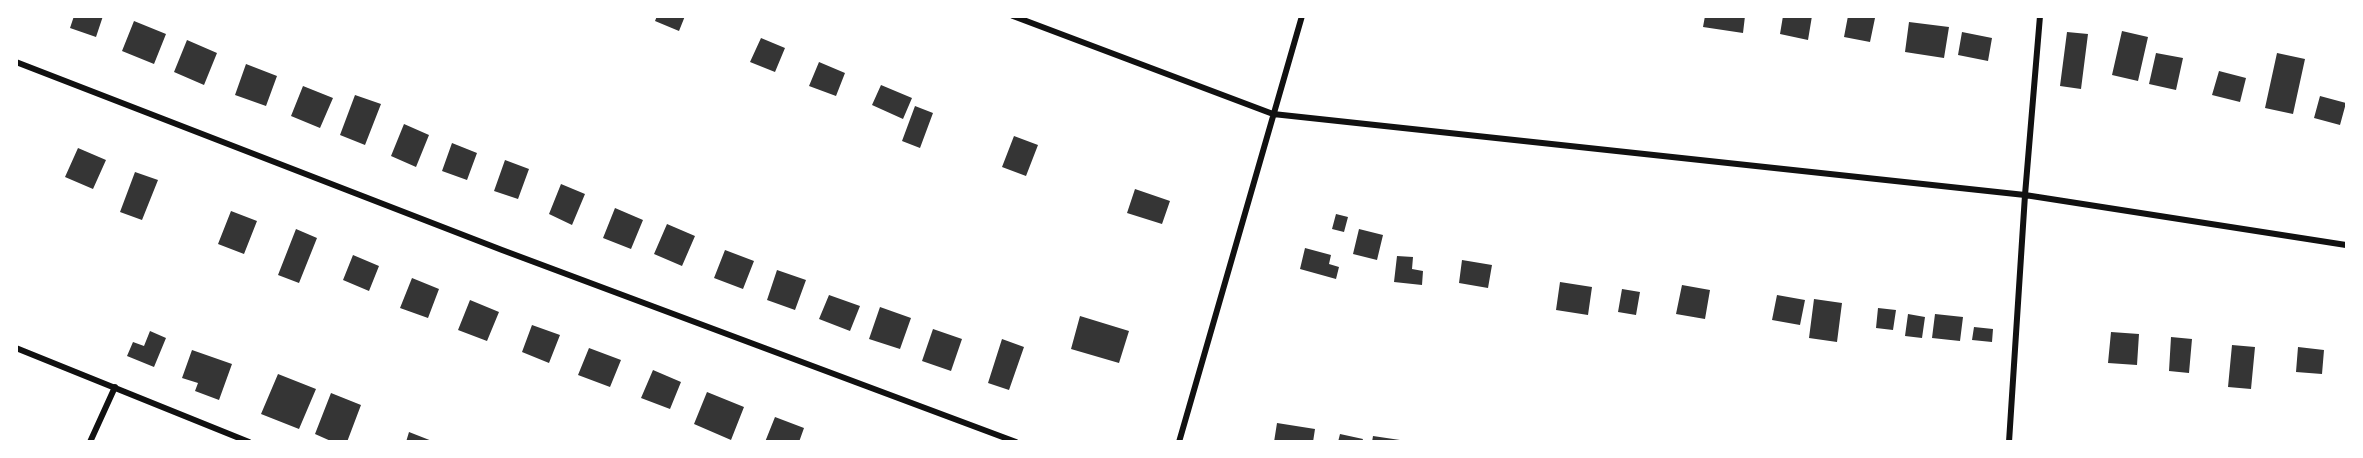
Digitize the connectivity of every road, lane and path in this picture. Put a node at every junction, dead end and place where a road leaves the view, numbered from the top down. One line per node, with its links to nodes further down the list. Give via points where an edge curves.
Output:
1 (1013, 16): 5 (street)
2 (1302, 16): 5 (street)
3 (2040, 16): 6 (street)
4 (16, 62): 12 (street, via 502,250)
5 (1272, 114): 6 (street); 13 (street)
6 (2025, 195): 7 (street); 14 (street)
7 (2346, 245)
8 (16, 348): 9 (street)
9 (115, 387): 10 (street); 11 (street)
10 (90, 441)
11 (249, 441)
12 (1016, 441)
13 (1179, 441)
14 (2009, 441)

